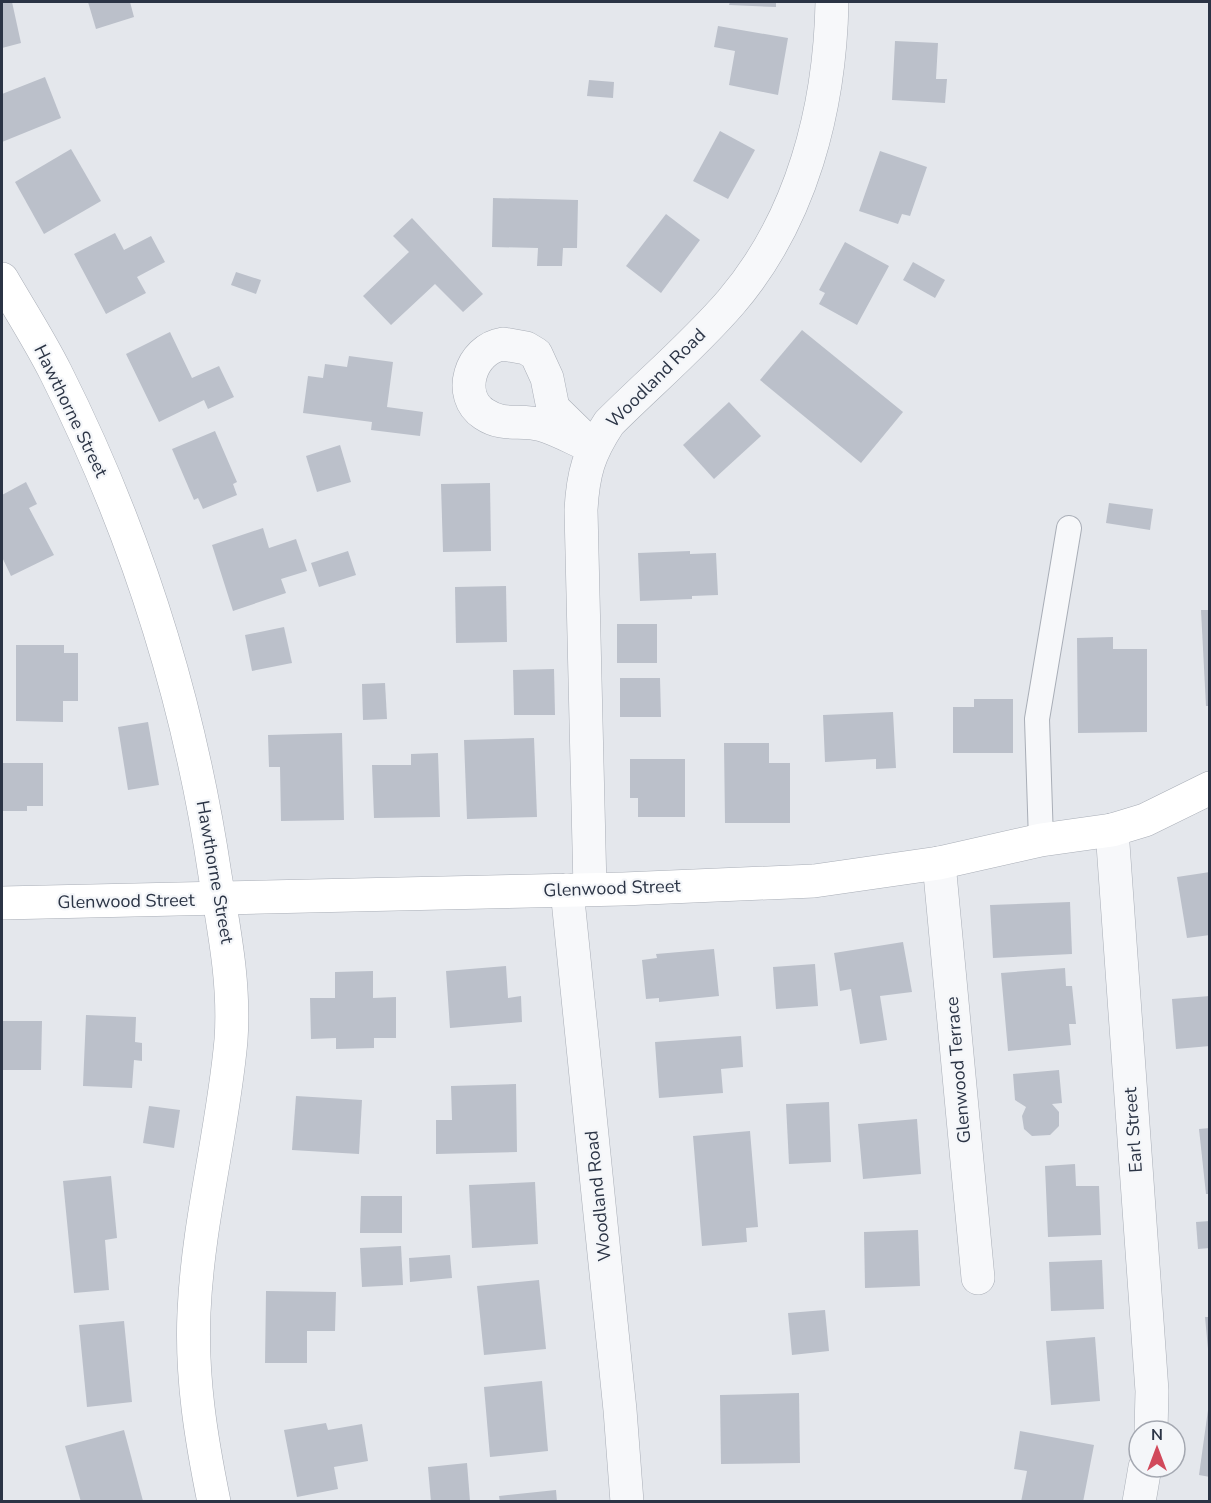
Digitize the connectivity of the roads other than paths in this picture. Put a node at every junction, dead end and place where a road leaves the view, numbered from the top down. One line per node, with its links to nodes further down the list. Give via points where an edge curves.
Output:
1 (832, 2): 8 (street, Woodland Road, via 825,95 809,158 789,210 732,301 609,423 593,447 584,478)
2 (2, 279): 9 (street, Hawthorne Street, via 55,370 127,531 188,729)
3 (1069, 528): 6 (lane, via 1037,719)
4 (1209, 789): 5 (street, Glenwood Street, via 1145,820)
5 (1112, 830): 6 (street, Glenwood Street); 12 (street, Earl Street)
6 (1041, 840): 7 (street, Glenwood Street)
7 (939, 862): 8 (street, Glenwood Street, via 814,880); 11 (street, Glenwood Terrace)
8 (578, 890): 9 (street, Glenwood Street); 15 (street, Woodland Road)
9 (219, 899): 10 (street, Glenwood Street); 14 (street, Hawthorne Street, via 230,957 231,1038 198,1263 194,1342 195,1397)
10 (2, 903)
11 (978, 1278)
12 (1151, 1419)
13 (1142, 1479): 16 (street)
14 (214, 1502)
15 (627, 1502)
16 (1139, 1502)

